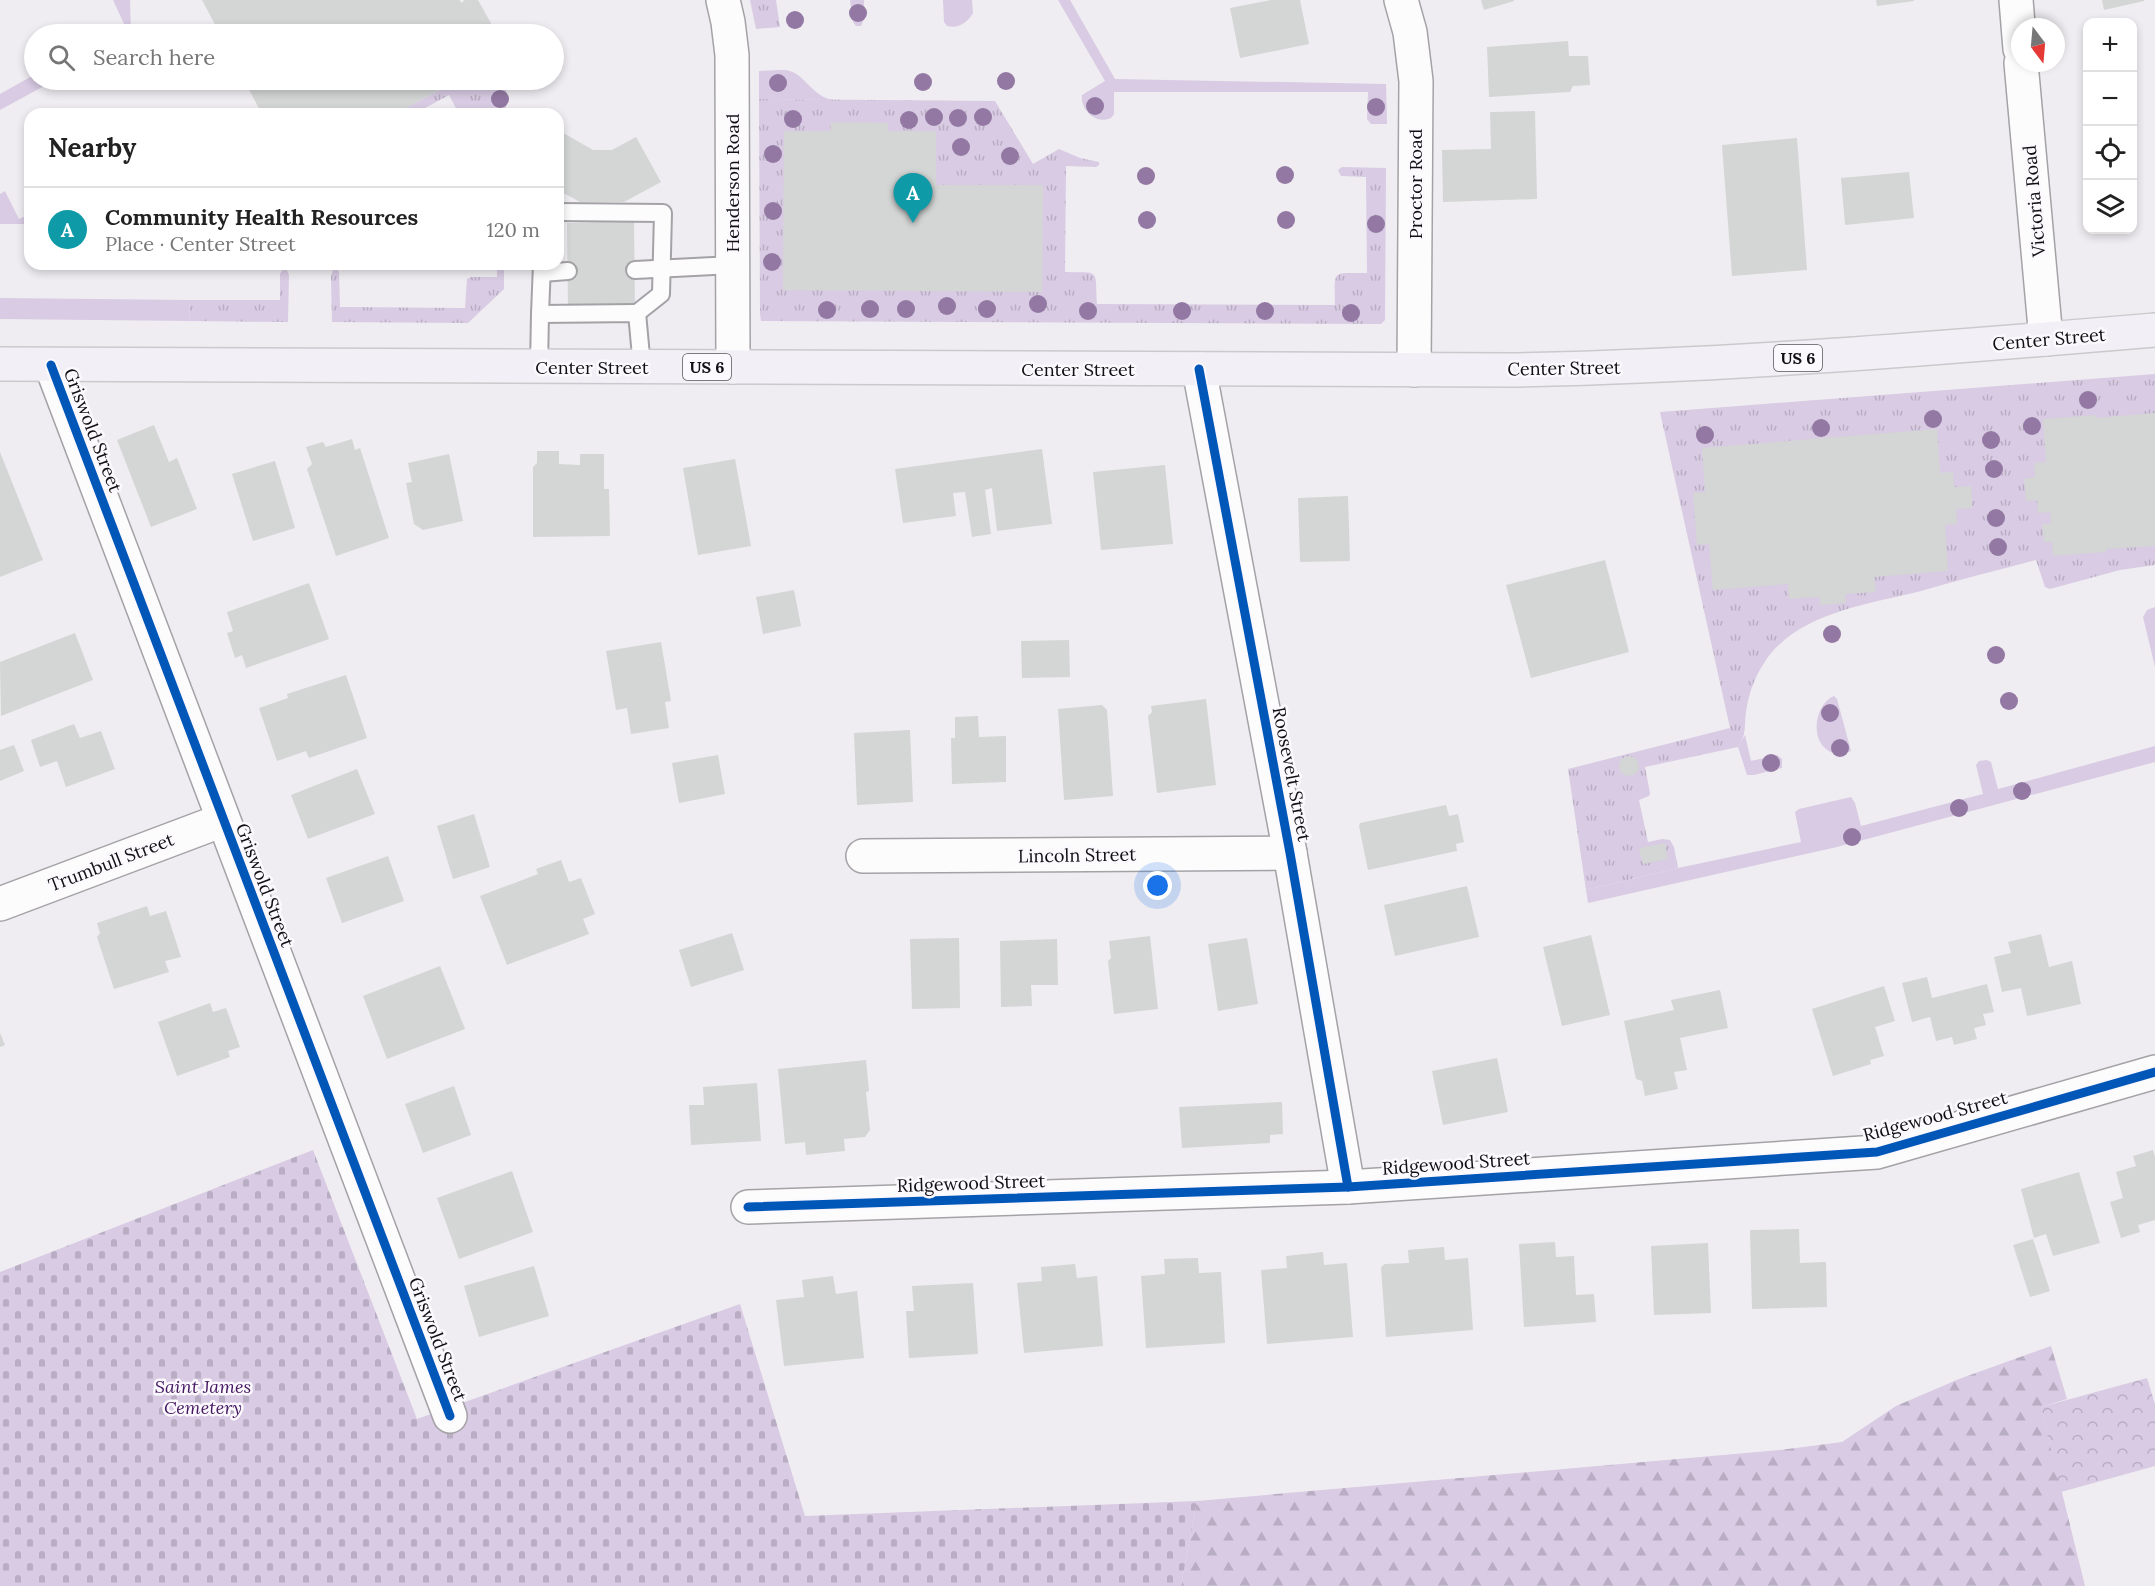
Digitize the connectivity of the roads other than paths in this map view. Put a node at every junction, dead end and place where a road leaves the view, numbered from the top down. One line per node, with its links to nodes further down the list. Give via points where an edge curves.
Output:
1 (723, 0): 7 (street, Henderson Road, via 732,55)
2 (1401, 0): 23 (street, Proctor Road, via 1410,32 1416,81)
3 (2016, 0): 4 (street)
4 (2017, 18)
5 (2022, 72): 16 (street, Victoria Road)
6 (564, 212): 8 (lane, via 663,213)
7 (733, 265): 8 (lane); 21 (street, Henderson Road)
8 (661, 268): 11 (lane); 13 (lane, via 661,294)
9 (542, 270): 14 (lane)
10 (559, 270): 12 (lane)
11 (635, 270)
12 (568, 271)
13 (637, 313): 14 (lane); 20 (lane)
14 (540, 314): 19 (lane)
15 (2155, 330): 16 (main road, Center Street / US 6)
16 (2046, 339): 23 (main road, Center Street / US 6, via 1676,365)
17 (0, 364): 18 (main road, Center Street / US 6)
18 (51, 365): 19 (main road, Center Street / US 6); 24 (street, Griswold Street)
19 (539, 366): 20 (main road, Center Street / US 6)
20 (642, 367): 21 (main road, Center Street / US 6)
21 (733, 367): 22 (main road, Center Street / US 6)
22 (1198, 369): 23 (main road, Center Street / US 6); 25 (street, Roosevelt Street)
23 (1414, 370)
24 (223, 820): 27 (street, Trumbull Street); 31 (street, Griswold Street)
25 (1290, 853): 26 (street, Lincoln Street); 29 (street, Roosevelt Street)
26 (863, 856)
27 (0, 904)
28 (2155, 1072): 29 (street, Ridgewood Street, via 1877,1152)
29 (1348, 1187): 30 (street, Ridgewood Street)
30 (748, 1207)
31 (450, 1416)

